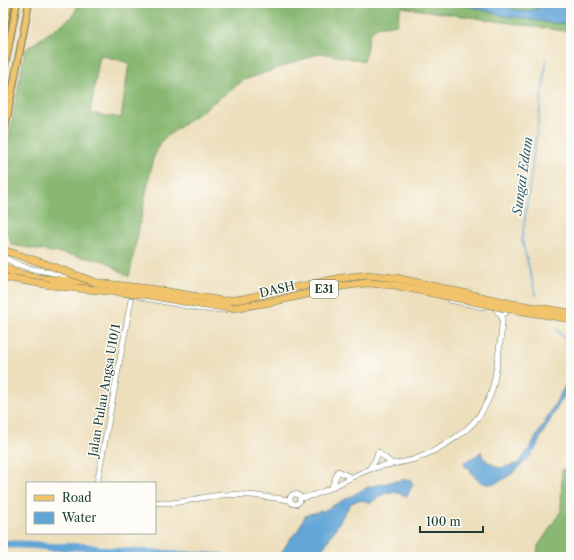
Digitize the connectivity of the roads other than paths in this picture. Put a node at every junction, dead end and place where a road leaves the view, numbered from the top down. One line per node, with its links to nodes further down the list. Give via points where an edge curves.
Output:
1 (9, 3): 4 (main road)
2 (16, 3): 5 (main road)
3 (29, 3): 7 (main road)
4 (3, 31)
5 (3, 74): 6 (highway)
6 (3, 80)
7 (3, 139)
8 (3, 250): 12 (highway, bridge)
9 (3, 256): 13 (street, via 22,266)
10 (3, 267): 12 (highway, DASH, bridge, via 29,276)
11 (5, 279): 15 (street, via 31,279); 24 (highway, DASH / E31, bridge, via 148,295 233,308 343,286 388,284)
12 (97, 283): 22 (highway, DASH / E31, bridge, via 223,301 367,275 396,278 513,304)
13 (128, 288): 14 (street, via 134,286); 15 (street)
14 (141, 290): 16 (street); 18 (street, via 224,303 366,276 432,287)
15 (126, 295): 17 (street)
16 (140, 298): 17 (street); 20 (street, via 202,309 245,310 342,289 377,286 402,288)
17 (131, 300): 28 (street, Jalan Pulau Angsa U10/1)
18 (498, 303): 19 (street); 20 (street)
19 (507, 304): 21 (street); 22 (street)
20 (496, 309): 23 (street)
21 (508, 311): 23 (street); 24 (street)
22 (571, 313)
23 (502, 314): 25 (street, via 503,326 494,382 478,417 468,428 430,452 415,459)
24 (571, 320)
25 (391, 463): 26 (street); 26 (street, via 378,452)
26 (369, 469): 27 (street)
27 (350, 477): 29 (street); 29 (street, via 338,471)
28 (97, 482)
29 (332, 487): 30 (street, via 301,498 296,504 290,500 240,494)
30 (156, 502)

